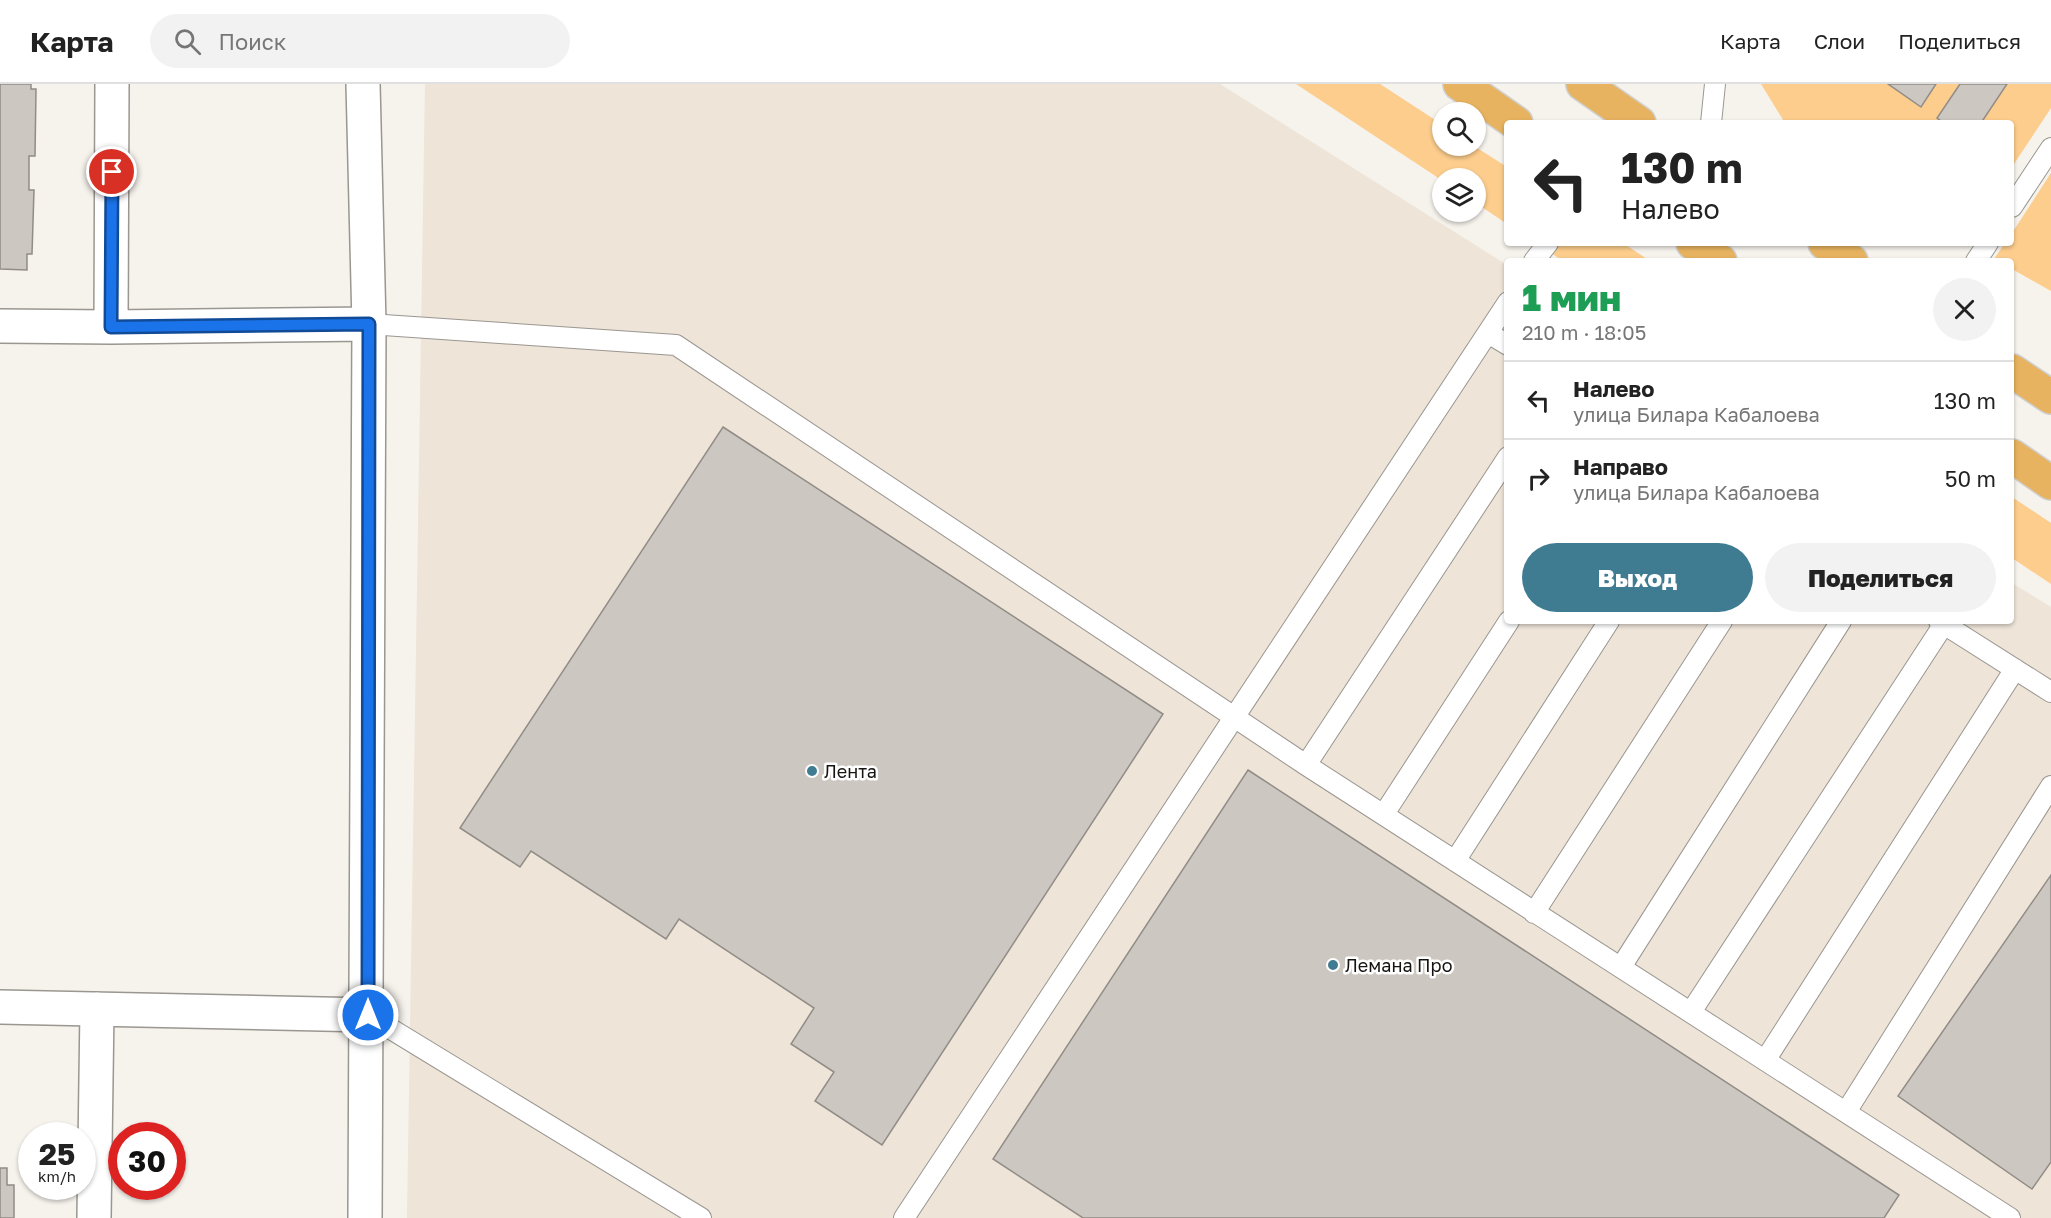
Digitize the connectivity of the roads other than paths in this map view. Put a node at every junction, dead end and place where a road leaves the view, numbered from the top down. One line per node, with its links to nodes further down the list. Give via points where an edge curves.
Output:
1 (112, 84): 20 (street)
2 (363, 84): 18 (street)
3 (1460, 84): 6 (highway)
4 (1583, 84): 7 (highway)
5 (1715, 84): 8 (lane)
6 (1512, 120)
7 (1635, 120)
8 (1711, 120)
9 (2051, 148): 10 (lane)
10 (2014, 204)
11 (1546, 246): 14 (lane)
12 (1698, 246): 15 (highway)
13 (1829, 246): 16 (highway)
14 (1536, 258)
15 (1716, 258)
16 (1847, 258)
17 (1504, 308): 21 (lane)
18 (369, 324): 20 (street); 36 (lane, via 676,345); 46 (street)
19 (0, 327): 20 (street)
20 (111, 327)
21 (1488, 333): 22 (lane); 36 (lane)
22 (1504, 343)
23 (2014, 372): 24 (highway)
24 (2051, 397)
25 (2014, 457): 27 (highway)
26 (1504, 463): 37 (lane)
27 (2051, 483)
28 (1507, 624): 39 (lane)
29 (1607, 624): 40 (lane)
30 (1720, 624): 41 (lane)
31 (1839, 624): 42 (lane)
32 (1940, 624): 45 (lane)
33 (1943, 624): 34 (lane)
34 (2015, 669): 35 (lane); 47 (lane)
35 (2051, 692)
36 (1235, 718): 37 (lane); 52 (lane)
37 (1306, 765): 39 (lane)
38 (2051, 786): 48 (lane)
39 (1384, 814): 40 (lane)
40 (1455, 861): 41 (lane)
41 (1534, 913): 42 (lane)
42 (1621, 967): 45 (lane)
43 (0, 1007): 44 (street)
44 (97, 1009): 46 (street); 49 (street)
45 (1691, 1012): 47 (lane)
46 (368, 1015): 50 (street); 51 (lane)
47 (1766, 1059): 48 (lane)
48 (1846, 1112): 53 (lane)
49 (94, 1218)
50 (365, 1218)
51 (701, 1218)
52 (904, 1218)
53 (2010, 1218)

